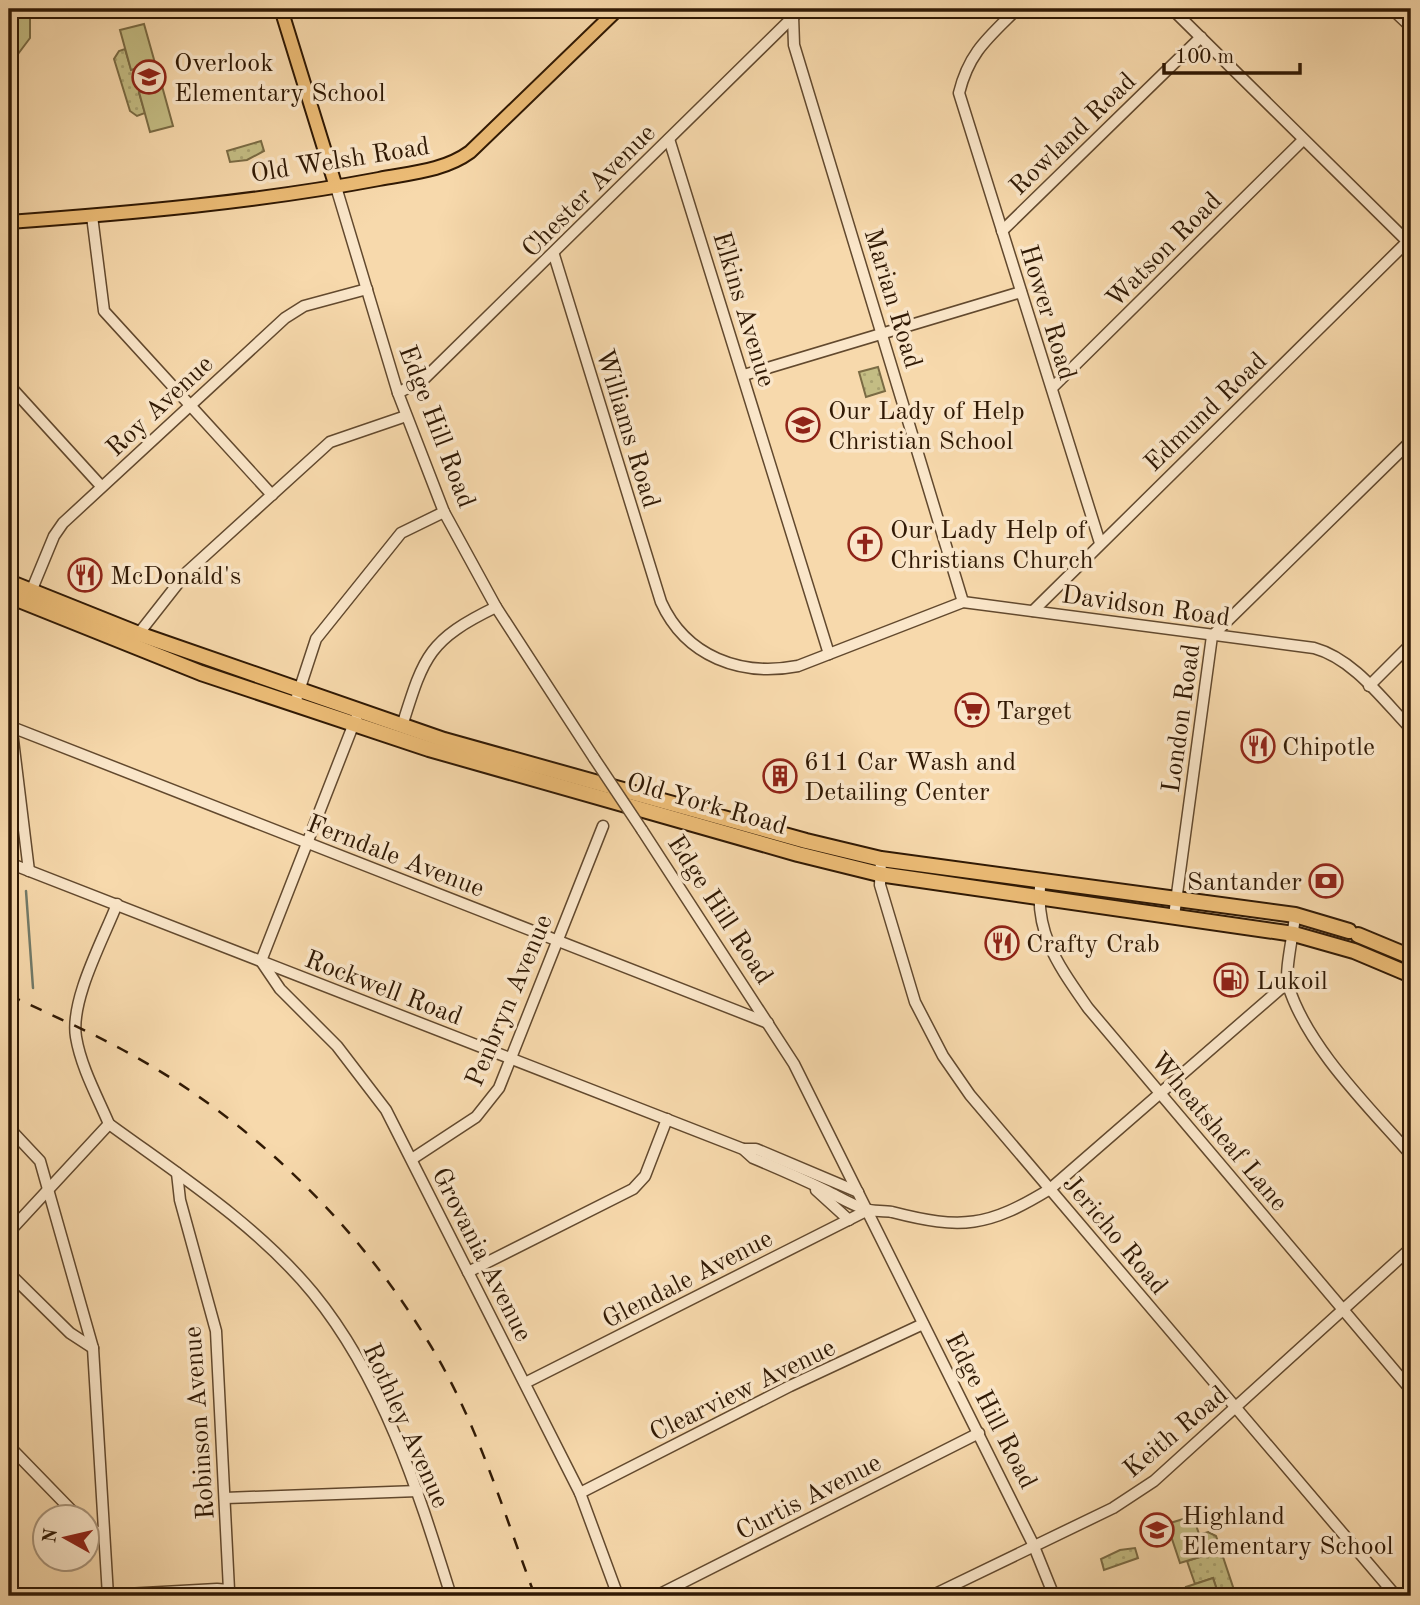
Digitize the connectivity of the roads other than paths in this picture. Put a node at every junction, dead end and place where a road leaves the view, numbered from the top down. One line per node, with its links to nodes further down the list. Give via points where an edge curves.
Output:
1 (281, 9): 11 (main road, Edge Hill Road)
2 (618, 9): 11 (main road, Old Welsh Road, via 461,158 441,167)
3 (1017, 9): 14 (street, Hower Road, via 973,53 959,93)
4 (1172, 9): 8 (street)
5 (1392, 9): 7 (street)
6 (794, 11): 9 (street, Chester Avenue); 19 (street, Marian Road, via 794,45)
7 (1411, 27)
8 (1201, 37): 10 (street); 14 (street, Rowland Road)
9 (669, 139): 16 (street, Chester Avenue); 20 (street, Elkins Avenue)
10 (1303, 140): 15 (street); 22 (street, Watson Road)
11 (336, 187): 12 (main road, Old Welsh Road); 17 (street, Edge Hill Road)
12 (92, 216): 13 (main road, Old Welsh Road); 24 (street, via 104,311)
13 (9, 222)
14 (1002, 230): 18 (street, Hower Road)
15 (1409, 244): 30 (street, Edmund Road)
16 (554, 255): 23 (street, Chester Avenue, via 424,379); 37 (street, Williams Road)
17 (367, 289): 23 (street, Edge Hill Road); 24 (street, Roy Avenue, via 294,310)
18 (1021, 292): 19 (street); 22 (street, Hower Road)
19 (883, 334): 20 (street); 34 (street, Marian Road)
20 (744, 375): 42 (street, Elkins Avenue)
21 (9, 385): 27 (street)
22 (1052, 388): 30 (street, Hower Road)
23 (398, 393): 25 (street, Edge Hill Road)
24 (190, 404): 27 (street, Roy Avenue); 28 (street)
25 (406, 416): 28 (street, via 338,436); 29 (street, Edge Hill Road)
26 (1411, 441): 39 (street, London Road)
27 (101, 486): 33 (street, Roy Avenue, via 58,528)
28 (272, 495): 38 (street, via 187,572)
29 (444, 512): 35 (street, Edge Hill Road); 44 (street, via 401,533 360,582 316,639)
30 (1100, 543): 36 (street, Edmund Road)
31 (9, 582): 33 (highway, Old York Road)
32 (9, 596): 33 (highway, Old York Road)
33 (29, 597): 38 (highway, Old York Road); 41 (highway, Old York Road)
34 (963, 601): 36 (street, Davidson Road); 42 (street, Davidson Road)
35 (496, 607): 48 (street, via 446,634 433,650); 67 (street, Edge Hill Road, bridge)
36 (1033, 611): 39 (street, Davidson Road)
37 (666, 613): 42 (street, Davidson Road, via 703,652 741,668 780,669)
38 (139, 634): 41 (street); 44 (highway, Old York Road)
39 (1212, 636): 43 (street, Davidson Road, via 1332,653); 57 (street, London Road)
40 (1411, 644): 43 (street)
41 (128, 645): 44 (highway, Old York Road)
42 (829, 654)
43 (1369, 685): 49 (street, Davidson Road)
44 (297, 696): 46 (highway, Old York Road)
45 (9, 707): 47 (street)
46 (356, 718): 48 (highway, Old York Road); 51 (street); 53 (highway, Old York Road, via 535,780)
47 (11, 726): 51 (street, Ferndale Avenue); 54 (street)
48 (402, 726): 53 (highway, Old York Road)
49 (1411, 729)
50 (603, 826): 62 (street, Penbryn Avenue)
51 (308, 844): 62 (street, Ferndale Avenue); 64 (street)
52 (9, 863): 54 (street, Rockwell Road)
53 (880, 866): 55 (highway, Old York Road); 56 (highway, Old York Road); 78 (street, Jericho Road, via 915,1002 943,1056)
54 (29, 871): 58 (street, Rockwell Road)
55 (1041, 879): 56 (street, Wheatsheaf Lane); 57 (highway, Old York Road)
56 (1038, 897): 60 (highway, Old York Road); 69 (street, Wheatsheaf Lane, via 1040,920 1061,968)
57 (1177, 897): 59 (highway, Old York Road); 60 (street, London Road)
58 (117, 904): 64 (street, Rockwell Road); 71 (street, via 77,1010 76,1032 84,1065)
59 (1295, 915): 61 (street); 63 (highway, Old York Road)
60 (1174, 916): 61 (highway, Old York Road)
61 (1294, 934): 65 (highway, Old York Road, via 1354,951); 66 (street)
62 (558, 940): 67 (street, Ferndale Avenue); 68 (street, Penbryn Avenue)
63 (1411, 957)
64 (261, 961): 68 (street, Rockwell Road); 75 (street, Grovania Avenue, via 280,989 338,1046 368,1084)
65 (1411, 975)
66 (1287, 983): 69 (street, Rockwell Road); 74 (street, via 1313,1035)
67 (769, 1023): 80 (street, Edge Hill Road)
68 (510, 1058): 70 (street, Rockwell Road); 75 (street, Penbryn Avenue, via 499,1088 476,1117)
69 (1160, 1094): 78 (street, Rockwell Road); 87 (street, Wheatsheaf Lane)
70 (667, 1119): 73 (street, Rockwell Road); 85 (street, via 645,1176 633,1189)
71 (109, 1124): 76 (street, Rothley Avenue); 79 (street)
72 (9, 1128): 79 (street, via 36,1154)
73 (743, 1149): 77 (street, Rockwell Road, via 752,1158); 80 (street, Rockwell Road, via 756,1149)
74 (1411, 1154)
75 (412, 1159): 85 (street, Grovania Avenue)
76 (177, 1173): 95 (street, Rothley Avenue, via 263,1243 311,1291 340,1329 374,1390); 97 (street, Robinson Avenue, via 180,1200 216,1331)
77 (806, 1181): 81 (street, Rockwell Road); 82 (street, Rockwell Road)
78 (1050, 1189): 81 (street, Rockwell Road, via 1016,1210 963,1224); 92 (street, Jericho Road)
79 (48, 1191): 83 (street); 89 (street)
80 (858, 1192): 81 (street, Edge Hill Road)
81 (868, 1210): 82 (street, Glendale Avenue); 88 (street, Edge Hill Road)
82 (849, 1220): 90 (street, Glendale Avenue)
83 (9, 1232)
84 (1411, 1248): 87 (street, Keith Road)
85 (468, 1272): 90 (street, Grovania Avenue)
86 (9, 1273): 89 (street, via 70,1333)
87 (1343, 1310): 91 (street, Wheatsheaf Lane); 92 (street, Keith Road)
88 (923, 1324): 93 (street, Edge Hill Road); 96 (street, Clearview Avenue)
89 (93, 1348): 99 (street)
90 (525, 1383): 96 (street, Grovania Avenue)
91 (1411, 1390)
92 (1235, 1408): 100 (street, Keith Road, via 1154,1481 1113,1508); 108 (street, Jericho Road)
93 (979, 1433): 100 (street, Edge Hill Road); 105 (street, Curtis Avenue)
94 (9, 1446): 98 (street)
95 (418, 1491): 97 (street); 103 (street, Rothley Avenue)
96 (580, 1493): 104 (street, Grovania Avenue)
97 (225, 1498): 101 (street, Robinson Avenue)
98 (66, 1504)
99 (103, 1535): 102 (street)
100 (1034, 1544): 106 (street, Keith Road); 107 (street, Edge Hill Road)
101 (229, 1593): 102 (street)
102 (108, 1596)
103 (451, 1596)
104 (618, 1596)
105 (656, 1596)
106 (931, 1596)
107 (1054, 1596)
108 (1396, 1596)

